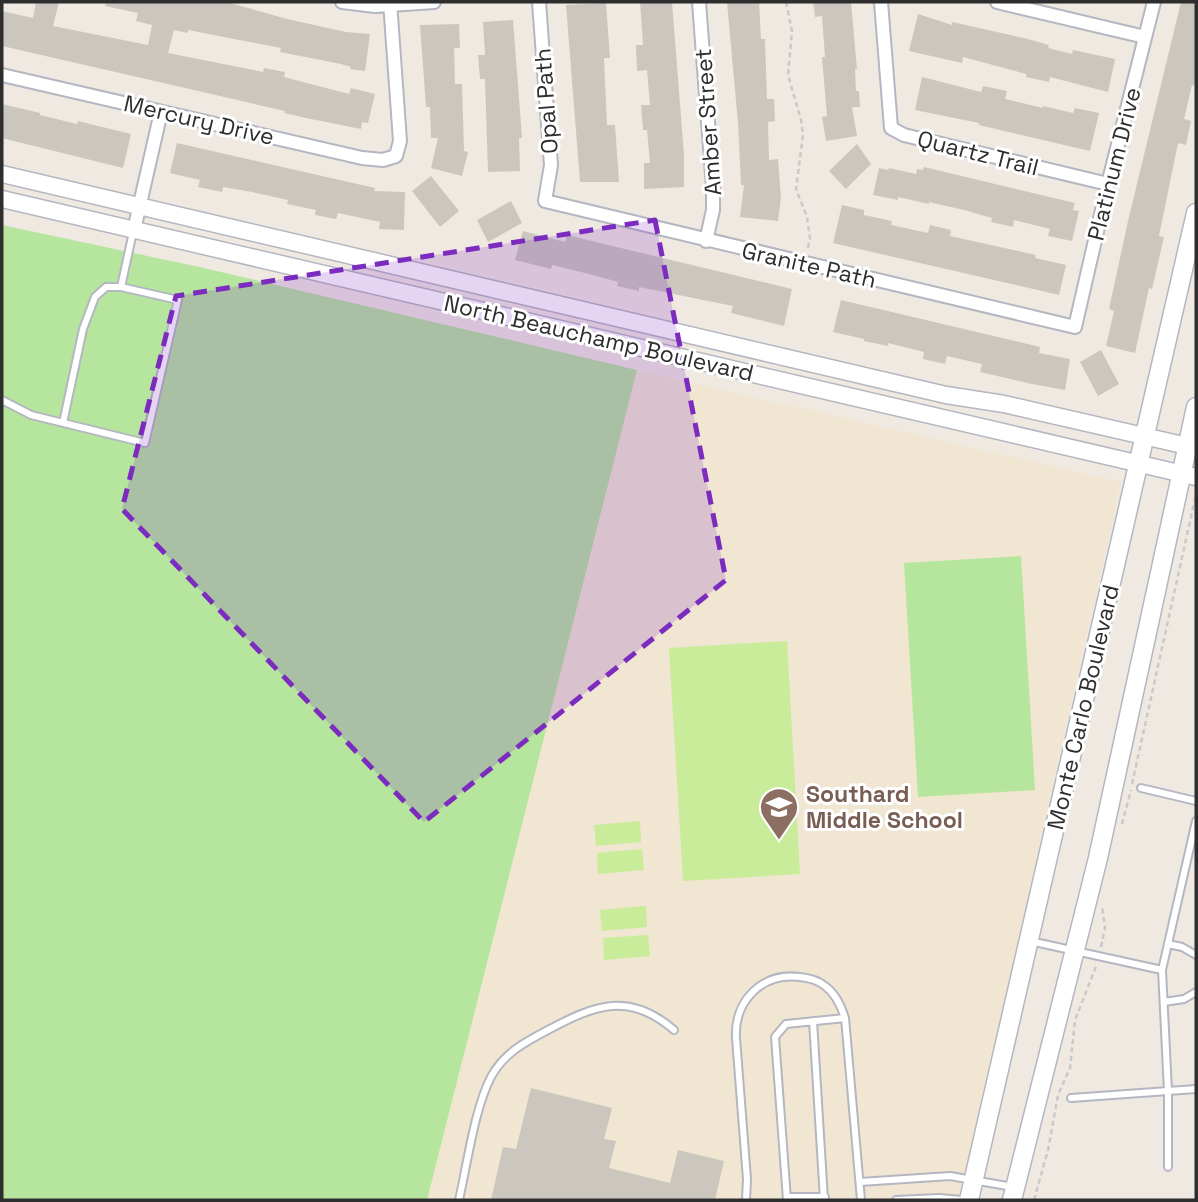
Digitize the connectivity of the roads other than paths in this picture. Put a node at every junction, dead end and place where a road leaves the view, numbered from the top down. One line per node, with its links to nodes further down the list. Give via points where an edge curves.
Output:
1 (342, 2): 8 (street)
2 (434, 2): 8 (street)
3 (539, 2): 15 (street, Opal Path, via 551,158)
4 (699, 2): 19 (street, Amber Street, via 713,188)
5 (881, 2): 13 (street, Quartz Trail, via 891,128 904,135)
6 (997, 2): 9 (street)
7 (1154, 2): 9 (street, Platinum Drive)
8 (391, 3): 11 (street, Mercury Drive, via 400,130 396,156 362,158)
9 (1145, 37): 13 (street, Platinum Drive)
10 (2, 75): 11 (street, Mercury Drive)
11 (161, 112): 16 (street)
12 (2, 174): 16 (street, North Beauchamp Boulevard)
13 (1108, 184): 21 (street, Platinum Drive)
14 (2, 199): 18 (street, North Beauchamp Boulevard)
15 (545, 201): 19 (street, Granite Path)
16 (139, 205): 18 (street); 25 (street, North Beauchamp Boulevard, via 946,395)
17 (1196, 213): 25 (main road, Monte Carlo Boulevard)
18 (134, 230): 20 (lane); 27 (street, North Beauchamp Boulevard)
19 (706, 241): 21 (street, Granite Path)
20 (121, 287): 24 (lane, via 106,287 95,297 83,329); 24 (lane, via 178,300 145,443)
21 (1075, 327)
22 (2, 400): 24 (lane)
23 (1196, 407): 26 (main road, Monte Carlo Boulevard)
24 (63, 423)
25 (1146, 437): 26 (street, North Beauchamp Boulevard); 27 (main road, Monte Carlo Boulevard)
26 (1192, 447): 28 (main road, Monte Carlo Boulevard)
27 (1140, 464): 28 (street, North Beauchamp Boulevard); 32 (main road, Monte Carlo Boulevard)
28 (1188, 475): 34 (main road, Monte Carlo Boulevard)
29 (1141, 788): 30 (lane)
30 (1196, 801)
31 (1196, 821): 33 (lane)
32 (1029, 941): 34 (lane); 46 (main road, Monte Carlo Boulevard)
33 (1168, 944): 35 (lane); 36 (lane)
34 (1074, 950): 36 (lane); 48 (main road, Monte Carlo Boulevard)
35 (1196, 955)
36 (1162, 970): 38 (lane)
37 (1196, 992): 38 (lane)
38 (1164, 1002): 43 (lane)
39 (845, 1018): 40 (lane); 47 (lane); 52 (lane, via 827,987 802,977 765,982 740,1009 736,1028)
40 (813, 1021): 49 (lane, via 786,1024 775,1037); 50 (lane)
41 (674, 1030): 51 (lane, via 633,1007 597,1007 515,1048 492,1074 484,1093)
42 (1196, 1089): 43 (lane)
43 (1168, 1091): 44 (lane); 45 (lane)
44 (1071, 1098)
45 (1168, 1167)
46 (974, 1179): 47 (lane, via 950,1175); 48 (lane); 56 (main road, Monte Carlo Boulevard)
47 (860, 1182): 53 (lane)
48 (1014, 1194)
49 (788, 1198): 50 (lane)
50 (824, 1198)
51 (459, 1200)
52 (746, 1200)
53 (861, 1200)
54 (896, 1200): 55 (lane)
55 (962, 1200)
56 (969, 1200)

